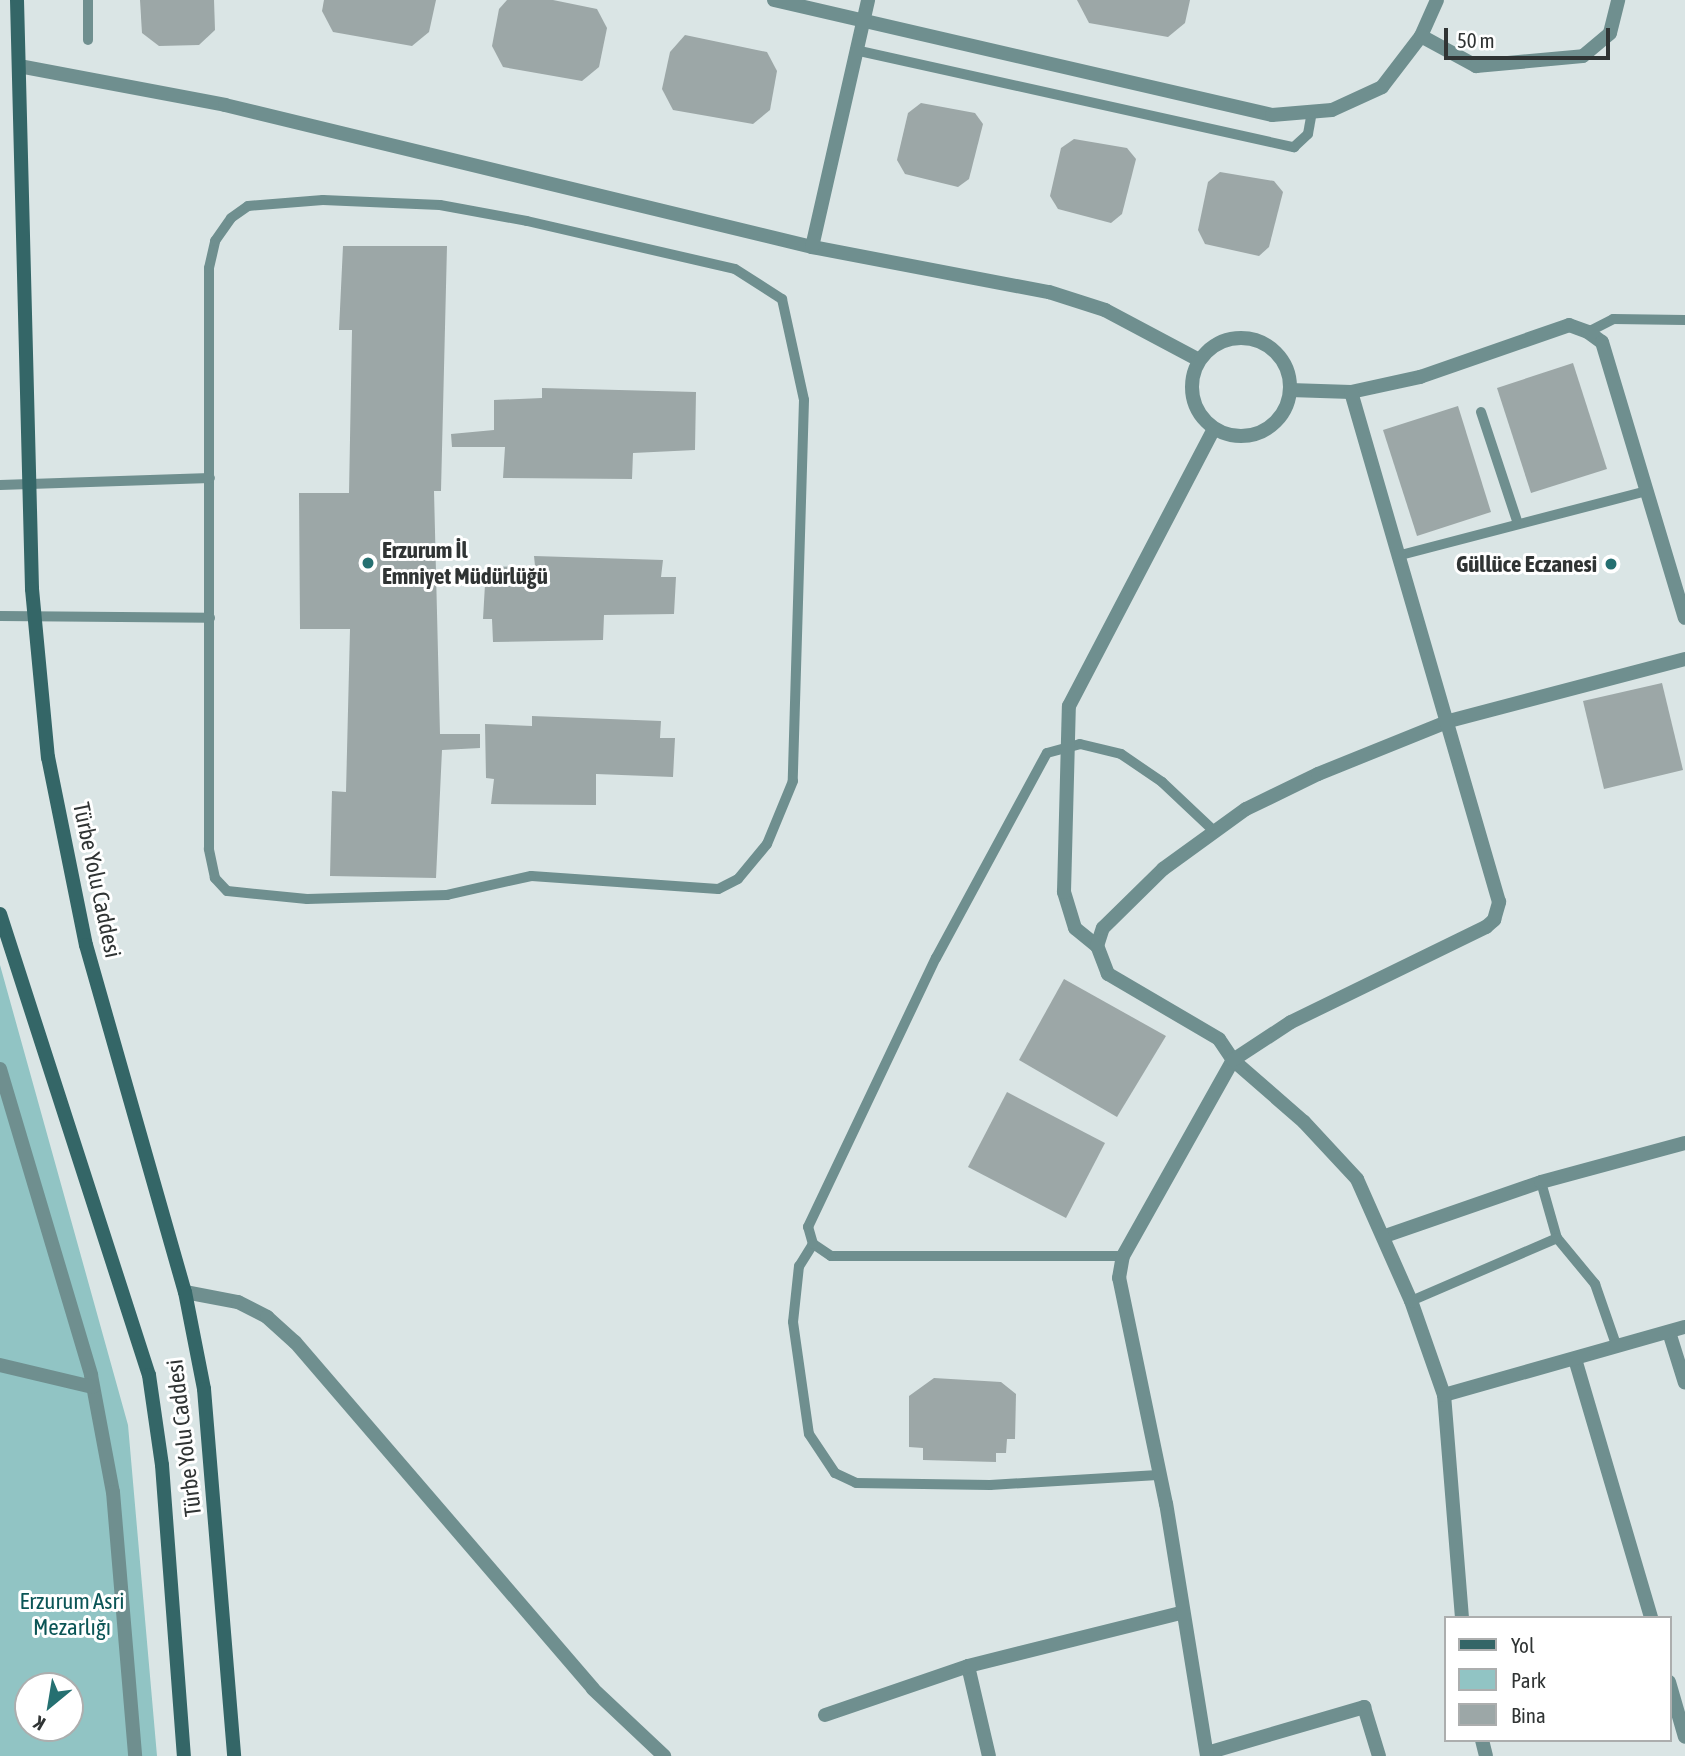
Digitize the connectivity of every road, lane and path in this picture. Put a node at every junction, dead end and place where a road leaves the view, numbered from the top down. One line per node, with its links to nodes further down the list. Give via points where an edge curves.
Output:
1 (17, 0): 11 (street, Türbe Yolu Caddesi)
2 (88, 0): 9 (lane)
3 (774, 0): 7 (street)
4 (868, 0): 7 (street)
5 (1437, 0): 8 (street)
6 (1618, 0): 8 (street, via 1610,33 1583,56 1476,66)
7 (863, 20): 10 (street); 12 (street, via 1272,115)
8 (1421, 36): 12 (street, via 1382,87 1332,110)
9 (88, 40)
10 (855, 50): 12 (lane, via 1294,147 1308,134); 13 (street)
11 (19, 66): 13 (street, via 225,106); 23 (street, Türbe Yolu Caddesi)
12 (1312, 112)
13 (812, 247): 16 (street, via 1049,292 1105,310)
14 (1685, 320): 15 (lane, via 1613,319)
15 (1588, 332): 18 (street, via 1569,325 1420,377); 24 (street, via 1602,342)
16 (1199, 360): 17 (street, via 1223,341 1256,340 1282,359); 20 (street, via 1191,391 1195,406)
17 (1290, 390): 18 (street); 20 (street, via 1287,406 1267,429 1241,437)
18 (1351, 392): 26 (street)
19 (1480, 412): 25 (lane)
20 (1214, 429): 33 (street, via 1069,706)
21 (210, 478): 23 (lane); 29 (lane); 29 (lane, via 209,268 215,241 231,218 248,206 323,200 440,205 744,274 782,299 804,400 793,781 784,810 746,873 718,889 531,876 447,895 307,899 227,891 215,878 209,849)
22 (0, 485): 23 (lane)
23 (29, 487): 28 (street, Türbe Yolu Caddesi)
24 (1647, 491): 25 (lane); 30 (street)
25 (1518, 524): 26 (lane)
26 (1397, 556): 32 (street)
27 (0, 615): 28 (lane)
28 (35, 617): 29 (lane); 46 (street, Türbe Yolu Caddesi, via 48,757 86,945)
29 (210, 618)
30 (1685, 618)
31 (1685, 659): 32 (street)
32 (1449, 722): 34 (street, via 1318,774); 37 (street, via 1496,883 1494,920 1291,1022)
33 (1066, 745): 34 (lane, via 1108,749 1133,761); 36 (street, via 1064,892 1075,928); 44 (lane, via 1046,753 936,958 808,1227)
34 (1213, 830): 36 (street, via 1127,903 1104,928)
35 (0, 914): 66 (street, Türbe Yolu Caddesi, via 149,1375 162,1465)
36 (1097, 946): 37 (street, via 1108,974 1219,1039)
37 (1233, 1060): 42 (street, via 1332,1149 1357,1179); 45 (street)
38 (0, 1069): 39 (street)
39 (3, 1090): 54 (street)
40 (1685, 1143): 41 (street)
41 (1541, 1182): 42 (street); 43 (lane)
42 (1385, 1236): 47 (street)
43 (1557, 1238): 47 (lane); 50 (lane, via 1595,1284)
44 (813, 1244): 45 (lane, via 831,1256); 56 (lane, via 799,1266 793,1322 809,1434 835,1474 856,1483 990,1485)
45 (1123, 1256): 56 (street, via 1119,1278)
46 (185, 1292): 67 (street, Türbe Yolu Caddesi, via 204,1389); 68 (street, via 238,1302 267,1317 295,1342 593,1689)
47 (1411, 1301): 55 (street)
48 (1685, 1327): 49 (street)
49 (1669, 1332): 50 (street); 53 (street)
50 (1617, 1347): 51 (street)
51 (1576, 1359): 55 (street); 59 (street)
52 (0, 1365): 54 (street)
53 (1685, 1382)
54 (92, 1387): 65 (street, via 113,1492)
55 (1444, 1395): 58 (street)
56 (1158, 1475): 57 (street)
57 (1181, 1613): 60 (street); 64 (street)
58 (1462, 1616)
59 (1650, 1616)
60 (968, 1666): 62 (street); 69 (street)
61 (1671, 1689): 63 (street)
62 (825, 1715)
63 (1685, 1737)
64 (1207, 1754): 70 (street, via 1364,1707)
65 (135, 1756)
66 (184, 1756)
67 (234, 1756)
68 (664, 1756)
69 (989, 1756)
70 (1378, 1756)

